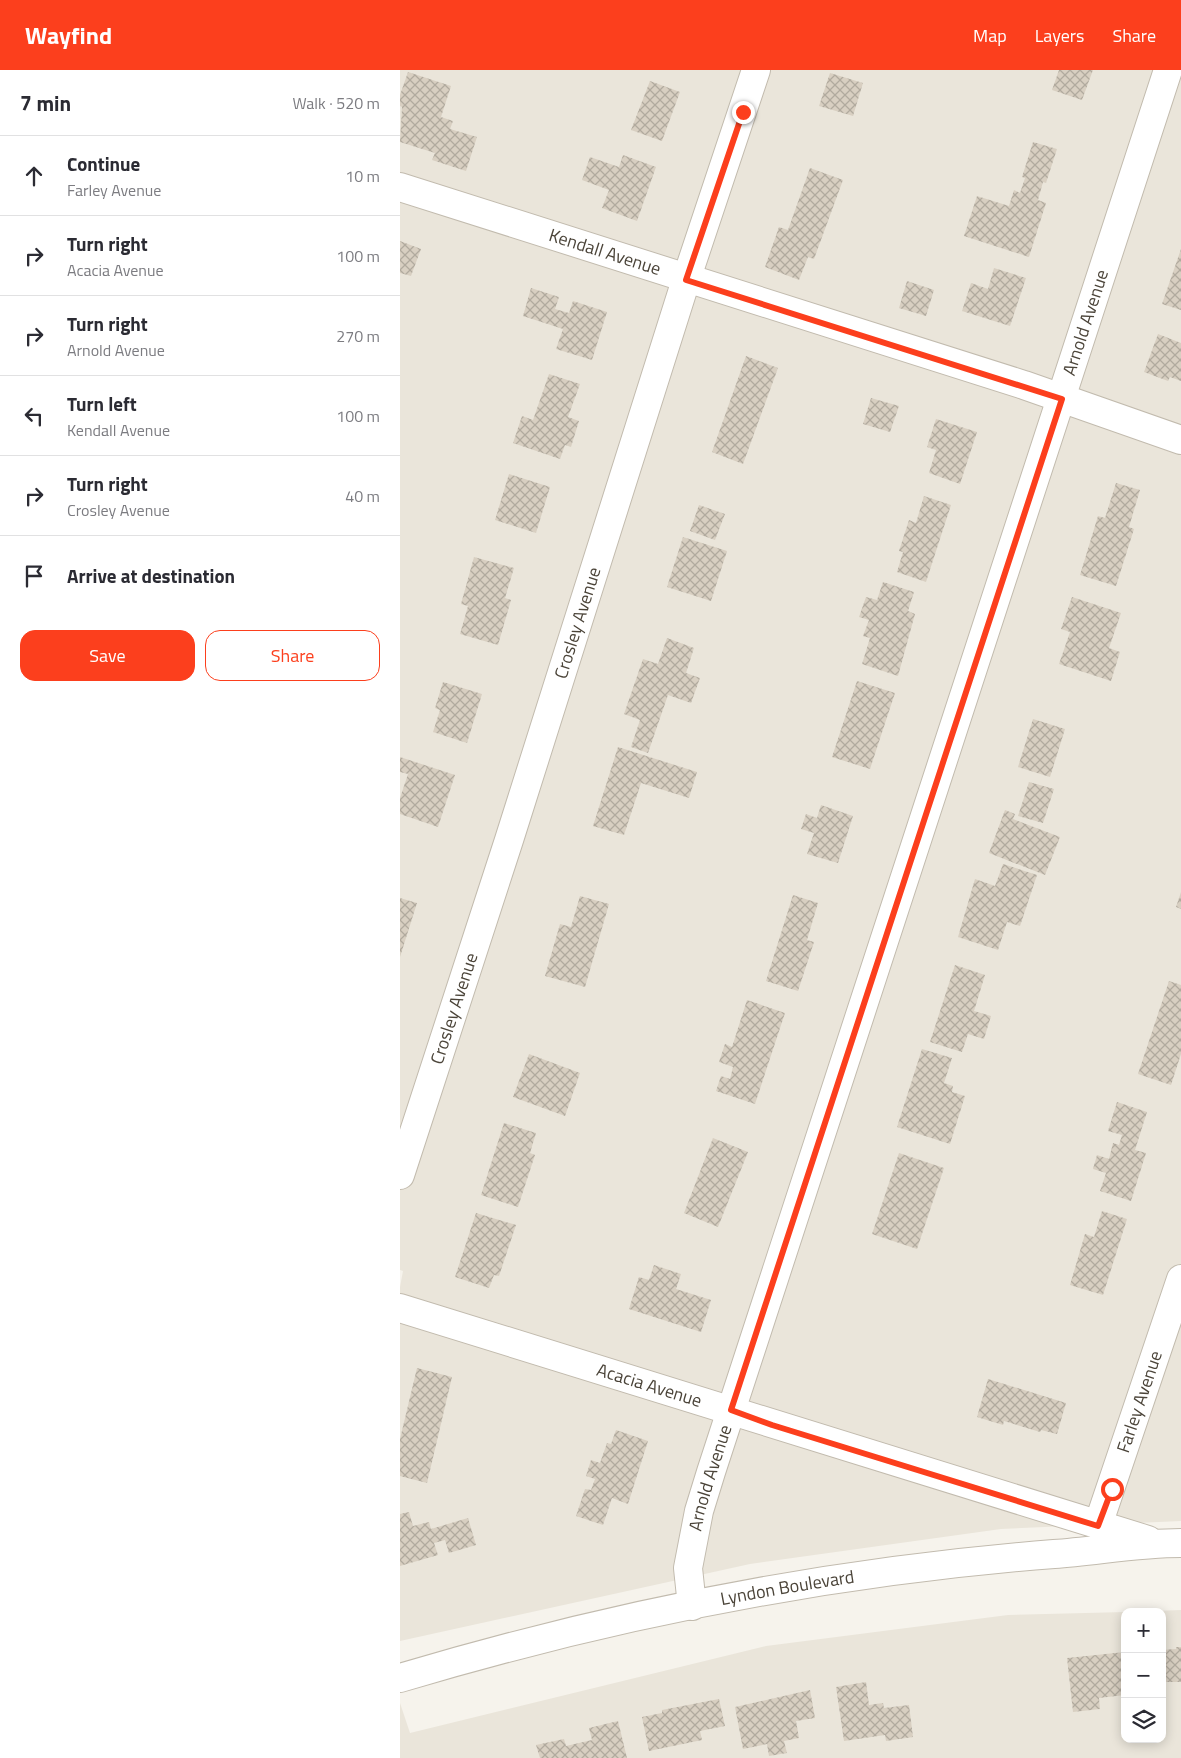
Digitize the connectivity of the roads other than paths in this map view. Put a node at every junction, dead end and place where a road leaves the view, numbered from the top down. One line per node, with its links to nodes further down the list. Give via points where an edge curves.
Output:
1 (756, 70): 4 (street, Crosley Avenue)
2 (1168, 70): 5 (street, Arnold Avenue)
3 (400, 188): 4 (street, Kendall Avenue)
4 (686, 280): 5 (street, Kendall Avenue); 7 (street, Crosley Avenue)
5 (1062, 399): 6 (street, Kendall Avenue); 10 (street, Arnold Avenue)
6 (1181, 440)
7 (400, 1175)
8 (1181, 1279): 11 (street, Farley Avenue)
9 (400, 1308): 10 (street, Acacia Avenue)
10 (731, 1410): 11 (street, Acacia Avenue); 13 (street, Arnold Avenue, via 699,1511 688,1568)
11 (1098, 1526): 12 (street, Acacia Avenue)
12 (1169, 1543): 13 (street, Lyndon Boulevard, via 924,1567)
13 (692, 1606): 14 (street, Lyndon Boulevard, via 482,1653)
14 (400, 1678)

